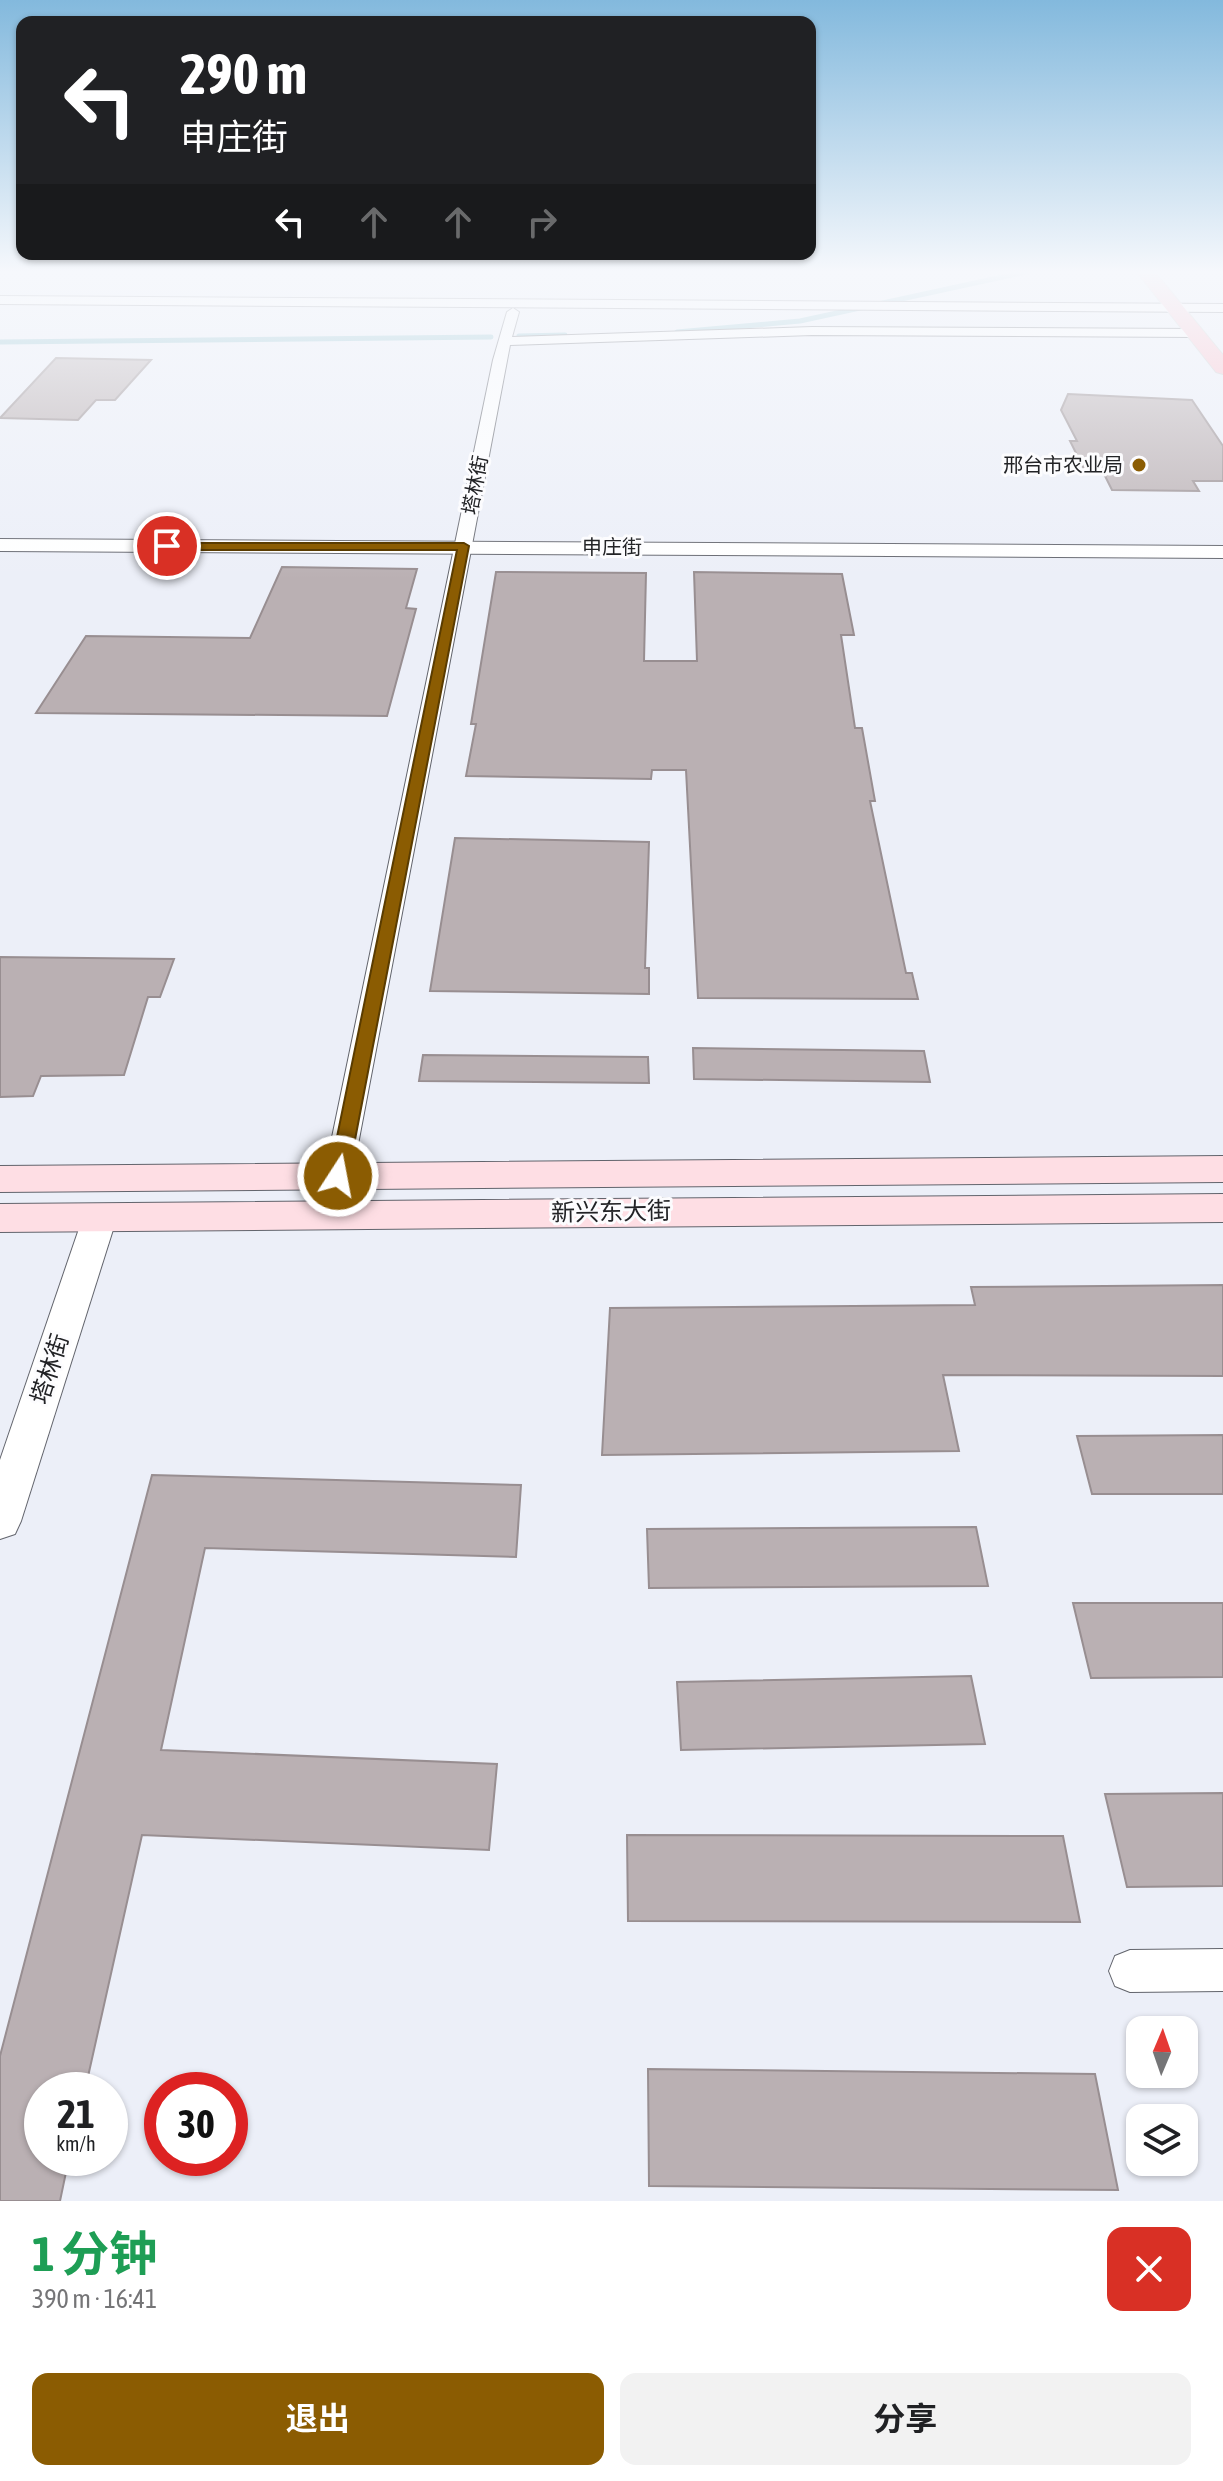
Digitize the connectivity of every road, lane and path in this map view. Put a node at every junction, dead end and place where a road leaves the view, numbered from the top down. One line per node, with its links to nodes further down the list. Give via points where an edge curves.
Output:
1 (498, 374): 3 (street, 塔林街)
2 (0, 545): 3 (street, 申庄街)
3 (464, 546): 4 (street, 申庄街); 6 (street, 塔林街)
4 (1223, 552)
5 (1223, 1169): 6 (main road, 新兴东大街)
6 (338, 1176): 7 (main road, 新兴东大街)
7 (0, 1179)
8 (1223, 1208): 9 (main road, 新兴东大街)
9 (100, 1217): 10 (main road, 新兴东大街); 11 (street, 塔林街)
10 (0, 1218)
11 (0, 1521)
12 (1223, 1970): 13 (street)
13 (1130, 1971)

